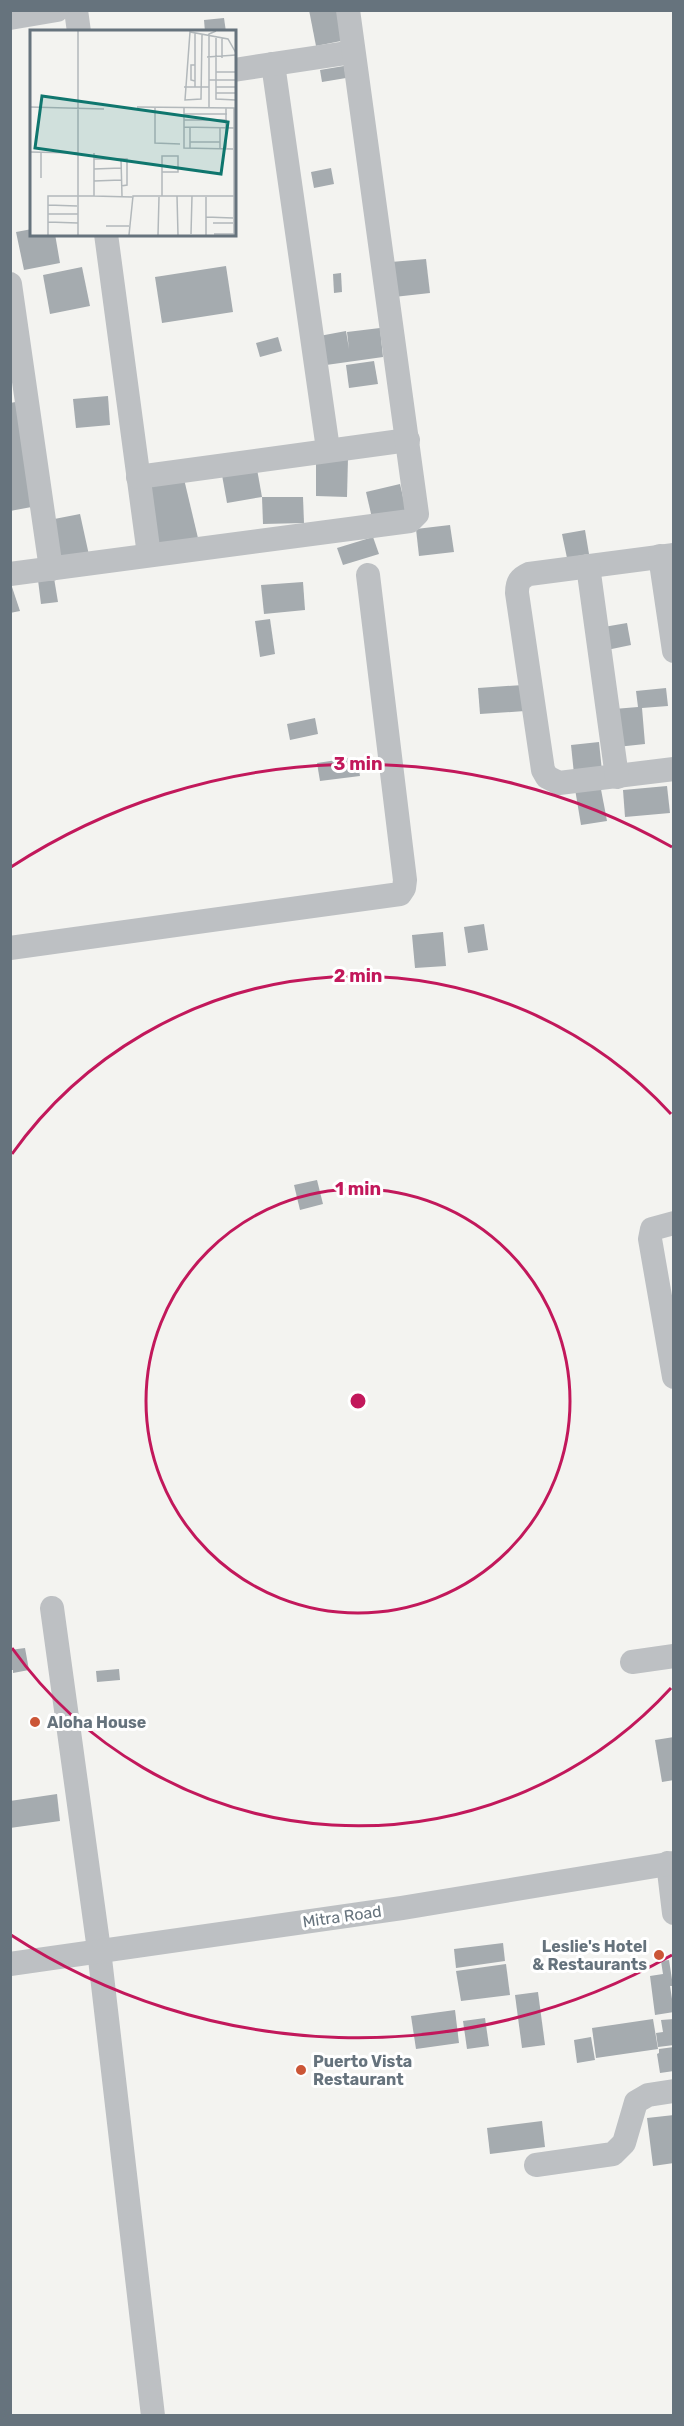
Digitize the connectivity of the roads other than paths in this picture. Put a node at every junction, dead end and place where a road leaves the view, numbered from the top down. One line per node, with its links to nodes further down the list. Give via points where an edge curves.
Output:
1 (57, 10): 4 (street)
2 (76, 10): 5 (street)
3 (348, 10): 6 (street)
4 (10, 18)
5 (79, 30)
6 (353, 52): 7 (street); 11 (street)
7 (273, 64): 8 (street); 12 (street)
8 (236, 70)
9 (106, 236): 13 (street)
10 (10, 284): 17 (street)
11 (408, 440): 12 (street); 14 (street, via 418,508 414,519)
12 (328, 449): 13 (street)
13 (138, 477): 14 (street)
14 (149, 555): 17 (street)
15 (667, 556): 16 (street); 20 (street)
16 (588, 566): 22 (street); 22 (street, via 529,574 521,578 517,593 543,770 559,783)
17 (51, 568): 18 (street)
18 (10, 574)
19 (368, 575): 23 (street, via 405,880 400,894)
20 (674, 651)
21 (674, 770): 22 (street)
22 (617, 777)
23 (10, 948)
24 (674, 1223): 25 (street, via 657,1226 650,1233)
25 (668, 1306): 26 (street)
26 (674, 1377)
27 (52, 1608): 32 (street)
28 (674, 1656): 29 (street)
29 (632, 1662)
30 (671, 1863): 31 (street); 32 (street, Mitra Road, via 402,1908)
31 (674, 1912)
32 (99, 1950): 33 (street, Mitra Road); 36 (street)
33 (12, 1958)
34 (674, 2091): 35 (street, via 648,2095 636,2102 624,2142 613,2154)
35 (536, 2165)
36 (153, 2415)

